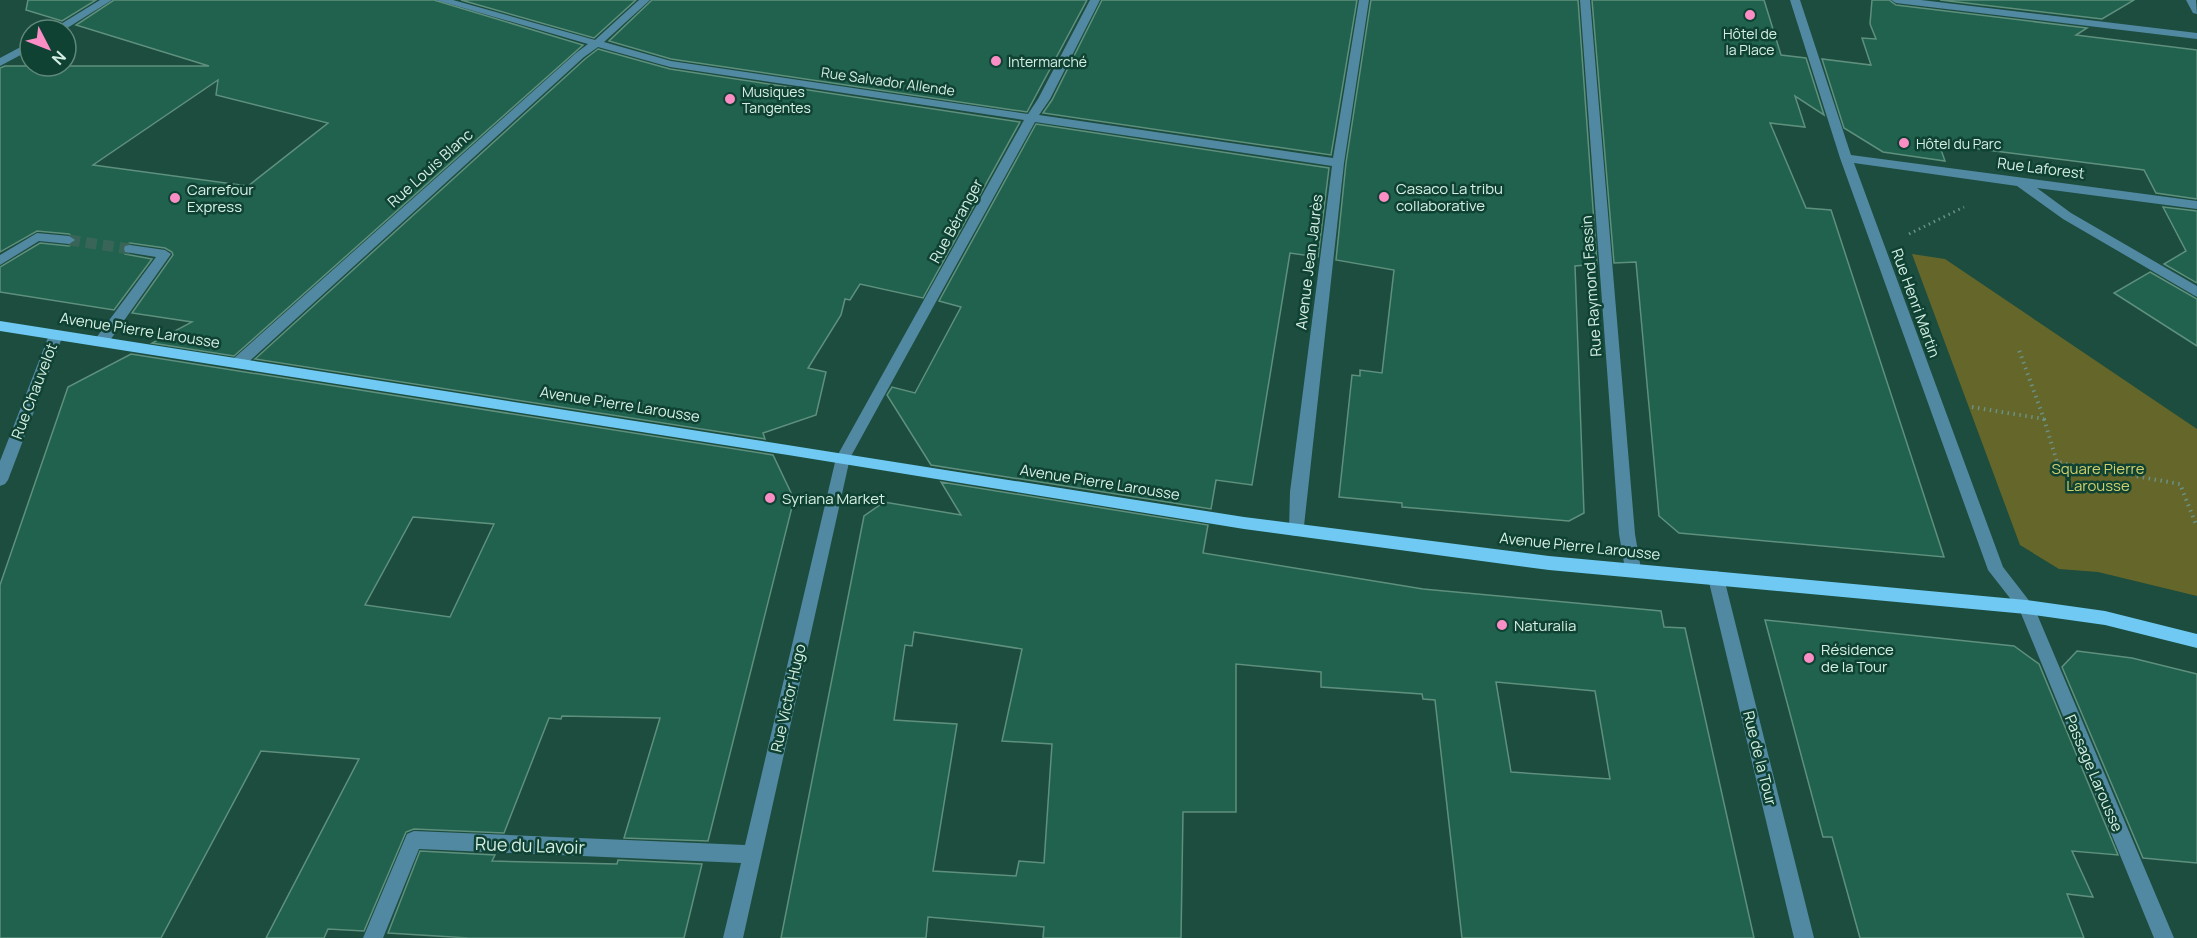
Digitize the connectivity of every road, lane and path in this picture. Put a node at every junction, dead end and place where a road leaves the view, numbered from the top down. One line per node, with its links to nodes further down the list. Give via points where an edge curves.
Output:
1 (107, 0): 11 (street)
2 (441, 0): 13 (street, Rue Salvador Allende)
3 (645, 0): 13 (street, Rue Louis Blanc)
4 (1095, 0): 16 (street, Rue Béranger)
5 (1364, 0): 18 (street, Avenue Jean Jaurès)
6 (1585, 0): 38 (street, Rue Raymond Fassin, via 1627,534)
7 (1795, 0): 17 (street, Rue Henri Martin)
8 (1896, 0): 12 (street)
9 (2191, 0): 10 (street)
10 (2197, 10)
11 (76, 18)
12 (2197, 36)
13 (596, 44): 16 (street, Rue Salvador Allende, via 670,64); 31 (street, Rue Louis Blanc)
14 (18, 52): 15 (street)
15 (0, 63)
16 (1031, 118): 18 (street, Rue Salvador Allende); 34 (street, Rue Béranger)
17 (1846, 158): 19 (street, Rue Laforest); 40 (street, Rue Henri Martin, via 1996,570)
18 (1338, 163): 37 (street, Avenue Jean Jaurès, via 1298,492)
19 (2018, 181): 21 (street, Rue Laforest); 26 (street, via 2067,216)
20 (1969, 205): 22 (path)
21 (2197, 205)
22 (1907, 236)
23 (69, 240): 25 (street, via 37,237)
24 (130, 249): 29 (street, via 165,254)
25 (0, 261)
26 (2197, 292)
27 (0, 326): 28 (main road, Avenue Pierre Larousse)
28 (56, 335): 29 (main road, Avenue Pierre Larousse); 35 (street, Rue Chauvelot)
29 (101, 342): 31 (main road, Avenue Pierre Larousse)
30 (2019, 350): 33 (path)
31 (238, 363): 34 (main road, Avenue Pierre Larousse)
32 (1968, 406): 33 (path)
33 (2044, 419): 36 (path, via 2057,462 2180,484)
34 (843, 458): 37 (main road, Avenue Pierre Larousse); 42 (street, Rue Victor Hugo)
35 (0, 480)
36 (2197, 527)
37 (1297, 530): 38 (main road, Avenue Pierre Larousse, via 1549,563)
38 (1633, 569): 39 (main road, Avenue Pierre Larousse)
39 (1716, 578): 40 (main road, Avenue Pierre Larousse); 45 (street, Rue de la Tour)
40 (2026, 607): 41 (main road, Avenue Pierre Larousse, via 2105,618); 46 (street, Passage Larousse)
41 (2197, 641)
42 (752, 854): 43 (street, Rue du Lavoir, via 414,840); 44 (street, Rue Victor Hugo)
43 (373, 938)
44 (733, 938)
45 (1804, 938)
46 (2164, 938)

